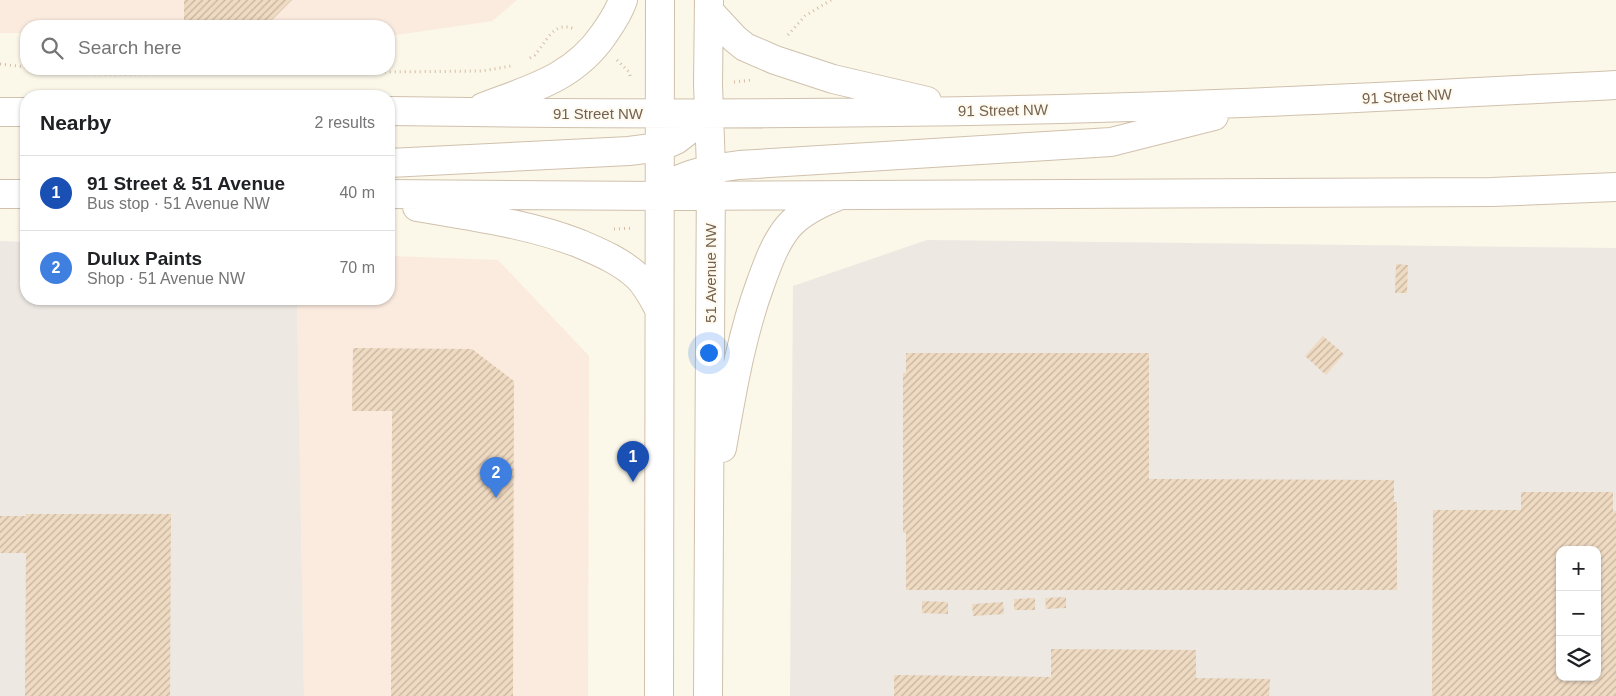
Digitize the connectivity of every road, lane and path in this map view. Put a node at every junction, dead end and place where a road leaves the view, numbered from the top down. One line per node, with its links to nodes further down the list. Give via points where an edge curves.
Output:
1 (623, 0): 20 (main road, via 598,43 574,66 548,82)
2 (660, 0): 21 (main road)
3 (831, 0): 6 (path, via 805,16)
4 (709, 6): 16 (main road, via 735,39 775,60 833,79); 22 (main road, 51 Avenue NW)
5 (578, 30): 8 (path, via 562,26 556,28)
6 (785, 41)
7 (615, 58): 14 (path, via 629,72)
8 (525, 62)
9 (0, 64): 11 (path)
10 (514, 65): 12 (path, via 482,71)
11 (20, 66)
12 (395, 72)
13 (1616, 85): 15 (main road, 91 Street NW)
14 (632, 86)
15 (1271, 102): 16 (main road, 91 Street NW); 25 (main road, via 1111,142 739,165)
16 (967, 110): 22 (main road, 91 Street NW)
17 (395, 111): 20 (main road, 91 Street NW)
18 (0, 112): 19 (main road)
19 (20, 112)
20 (468, 112): 21 (main road, 91 Street NW)
21 (660, 114): 22 (main road, 91 Street NW); 23 (main road)
22 (710, 114): 23 (main road, via 676,140); 25 (main road, 51 Avenue NW)
23 (660, 147): 24 (main road, via 627,152); 31 (main road)
24 (395, 163)
25 (711, 182): 30 (main road); 31 (main road, via 672,182); 34 (main road, 51 Avenue NW)
26 (1616, 187): 30 (main road, via 1492,192)
27 (0, 194): 28 (main road)
28 (20, 194)
29 (395, 194): 31 (main road)
30 (844, 194): 34 (main road, via 797,218 780,239 769,262 735,371)
31 (660, 196): 33 (main road)
32 (395, 203): 33 (main road, via 522,225 589,248 614,260 639,278)
33 (659, 309): 35 (main road)
34 (708, 531): 36 (main road, 51 Avenue NW)
35 (659, 696)
36 (708, 696)

